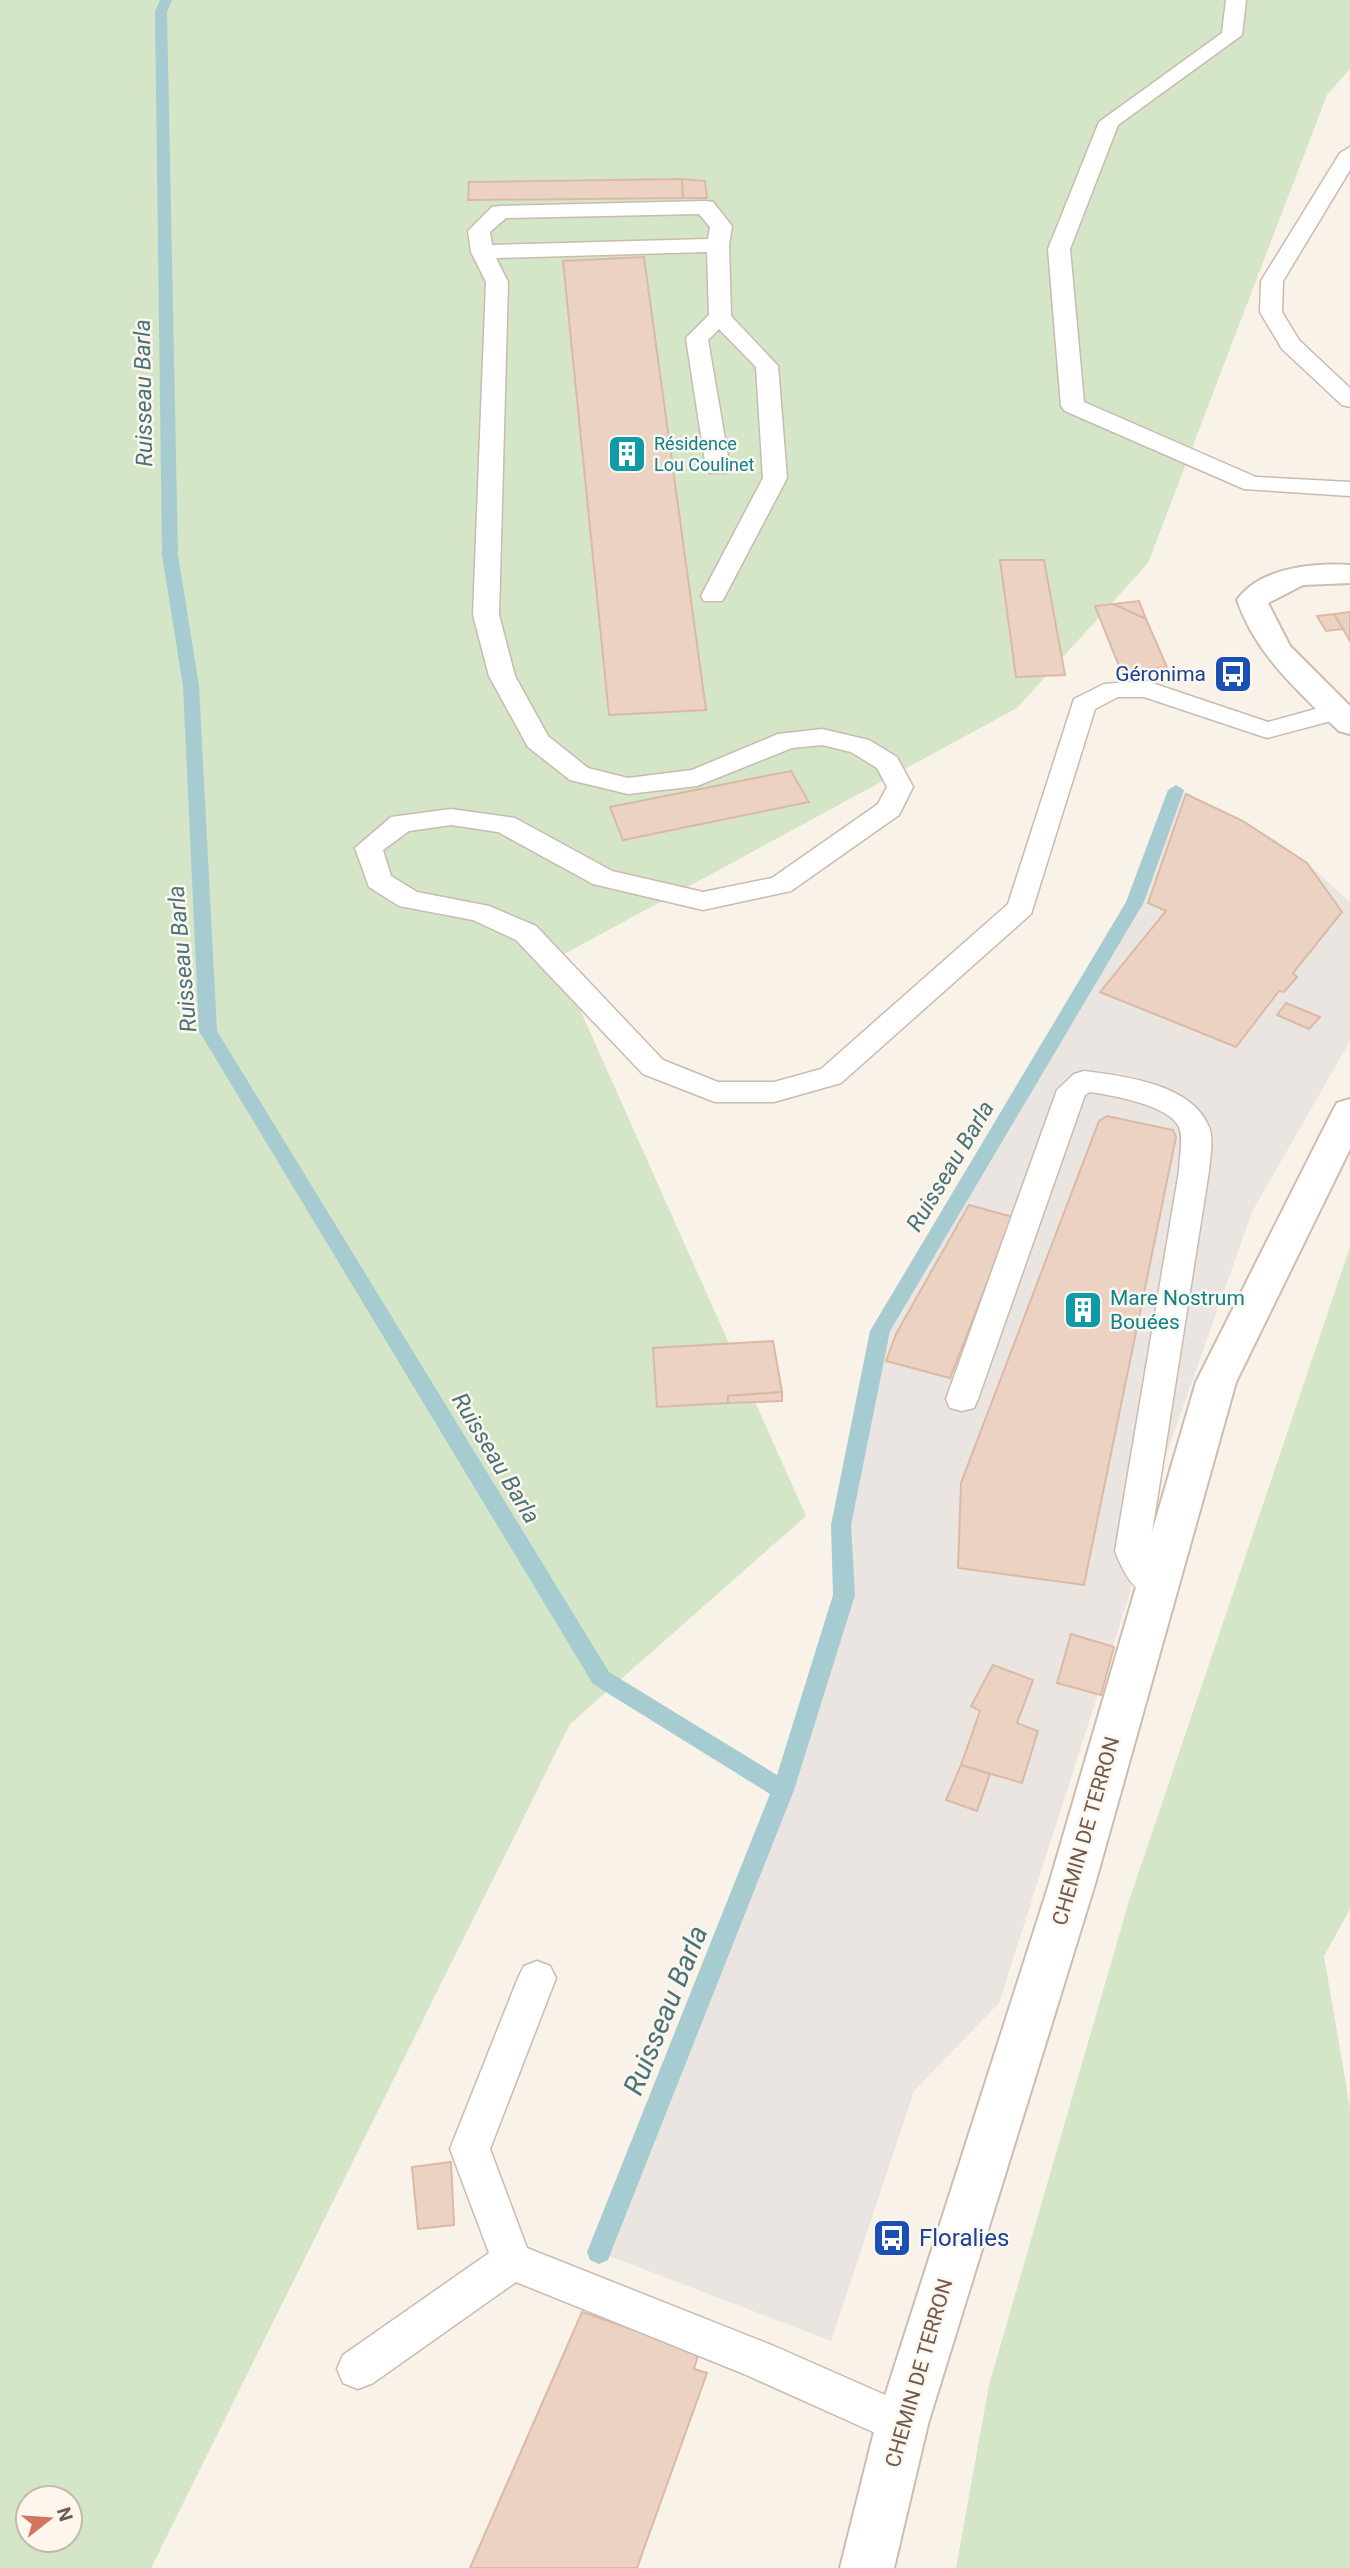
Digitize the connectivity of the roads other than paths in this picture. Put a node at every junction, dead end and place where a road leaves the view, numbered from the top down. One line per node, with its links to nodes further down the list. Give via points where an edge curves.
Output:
1 (1236, 0): 8 (lane, via 1232,35 1109,122 1059,249 1073,406 1252,484)
2 (1350, 153): 6 (lane, via 1272,281 1271,312 1290,344)
3 (718, 245): 4 (lane); 4 (lane, via 721,226 705,207 500,212 479,231); 5 (lane)
4 (482, 252): 11 (lane, via 497,282 486,615 502,676 537,741 579,774 628,786 697,778 787,740 822,737 860,746 888,763 900,787 889,809 781,885 703,901 603,878 505,824 451,817 401,823 369,848 379,881 409,900 479,912 526,933 653,1067 715,1092 774,1092 831,1076 1021,908 1083,705 1113,689 1146,689 1267,730)
5 (720, 317): 7 (lane, via 697,338); 10 (lane, via 767,366 775,478)
6 (1350, 400)
7 (718, 468)
8 (1350, 489)
9 (1350, 574): 11 (street, via 1295,577 1270,585 1252,600 1273,646)
10 (713, 596)
11 (1344, 718)
12 (1350, 1112): 14 (street, CHEMIN DE TERRON, via 1216,1382)
13 (962, 1399): 14 (lane, via 1072,1090 1084,1081 1105,1083 1176,1105 1189,1115 1195,1129 1194,1171 1132,1551 1139,1567)
14 (1157, 1586): 18 (street, CHEMIN DE TERRON, via 1072,1884)
15 (537, 1978): 16 (lane, via 470,2149)
16 (512, 2260): 17 (lane); 18 (lane, via 759,2360)
17 (358, 2369)
18 (902, 2424): 19 (street, CHEMIN DE TERRON)
19 (867, 2568)

